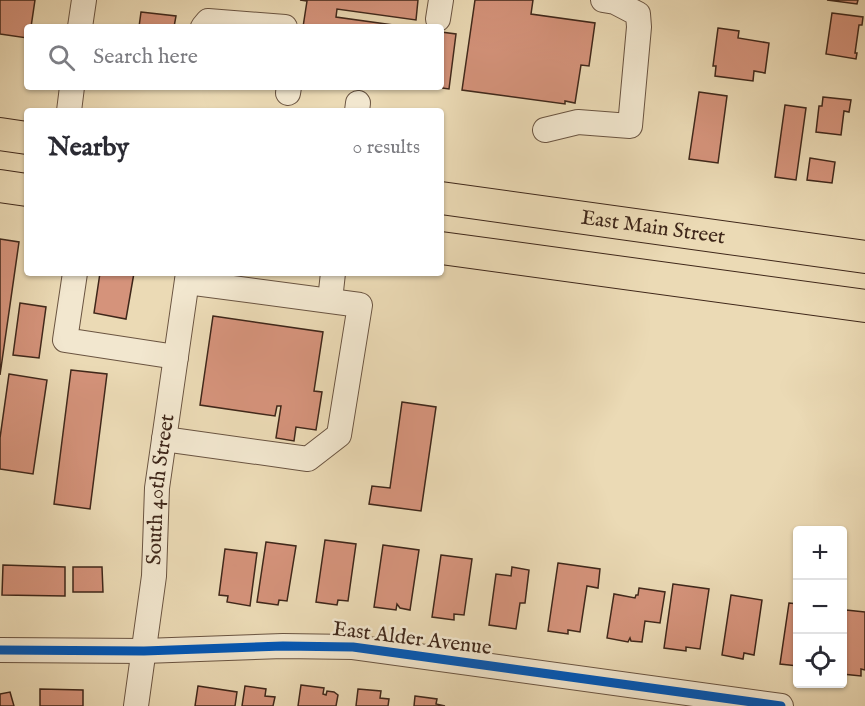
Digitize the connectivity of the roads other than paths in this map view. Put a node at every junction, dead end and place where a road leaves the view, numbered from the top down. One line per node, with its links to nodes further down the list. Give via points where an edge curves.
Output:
1 (84, 0): 3 (street)
2 (603, 0): 8 (street, via 638,14 630,126 578,122)
3 (80, 24)
4 (206, 24): 5 (street)
5 (246, 24)
6 (72, 90): 7 (street)
7 (69, 108)
8 (545, 130)
9 (0, 134): 10 (main road)
10 (24, 138)
11 (0, 186): 12 (main road)
12 (24, 190)
13 (444, 198): 15 (main road, East Main Street)
14 (444, 248): 20 (main road)
15 (865, 257)
16 (75, 276): 21 (street, via 65,340)
17 (333, 276): 19 (street)
18 (187, 277): 19 (street); 21 (street, South 40th Street)
19 (330, 300): 22 (street, via 360,305 339,435 308,459)
20 (865, 306)
21 (176, 357): 22 (street, South 40th Street)
22 (164, 439): 24 (street, South 40th Street)
23 (0, 650): 24 (street, East Alder Avenue)
24 (144, 651): 25 (street, South 40th Street); 26 (street, East Alder Avenue, via 352,647)
25 (136, 706)
26 (781, 706)

